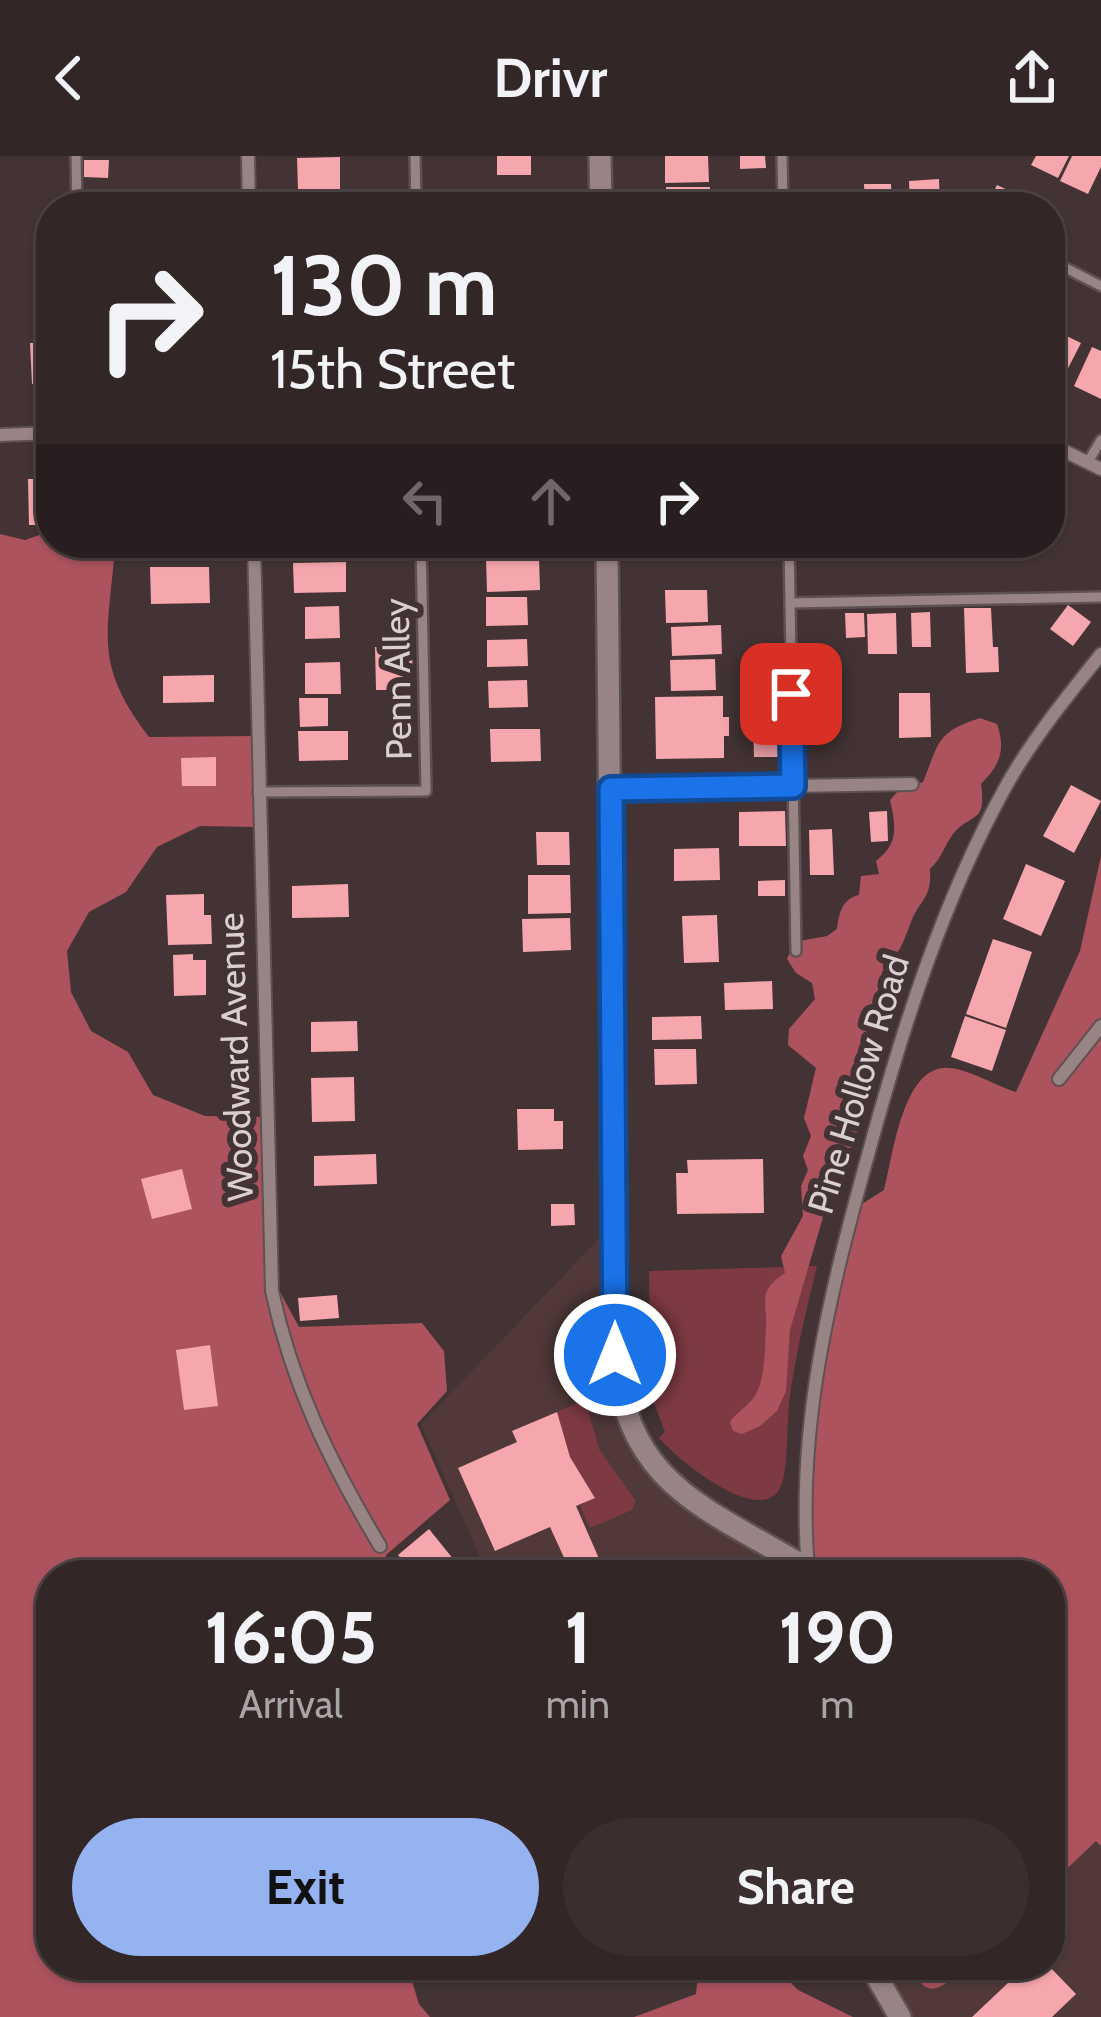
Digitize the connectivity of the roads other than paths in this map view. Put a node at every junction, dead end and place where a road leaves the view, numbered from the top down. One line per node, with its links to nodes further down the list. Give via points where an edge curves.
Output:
1 (76, 156): 6 (lane)
2 (248, 156): 7 (street)
3 (415, 156): 8 (lane)
4 (600, 156): 9 (street)
5 (782, 156): 10 (lane)
6 (77, 192)
7 (249, 192)
8 (416, 192)
9 (601, 192)
10 (783, 192)
11 (1065, 268): 12 (lane)
12 (1101, 286)
13 (36, 434): 14 (street)
14 (0, 435)
15 (1101, 440): 17 (lane)
16 (1065, 451): 17 (street)
17 (1095, 466)
18 (254, 558): 28 (street, Woodward Avenue)
19 (422, 558): 28 (lane, Penn Alley, via 426,791)
20 (607, 558): 27 (street)
21 (789, 558): 23 (lane)
22 (1101, 597): 23 (lane)
23 (790, 603): 26 (lane)
24 (1101, 654): 34 (street, Pine Hollow Road, via 1004,790 897,1049 810,1401)
25 (912, 784): 26 (street)
26 (793, 786): 27 (street); 29 (lane)
27 (611, 789): 33 (street, via 619,1393 644,1454 665,1478)
28 (258, 792): 32 (street, Woodward Avenue, via 272,1291 310,1419)
29 (796, 951)
30 (1101, 1025): 31 (street)
31 (1059, 1078)
32 (380, 1546)
33 (790, 1560)
34 (807, 1560)
35 (879, 1980): 36 (street)
36 (900, 2017)

